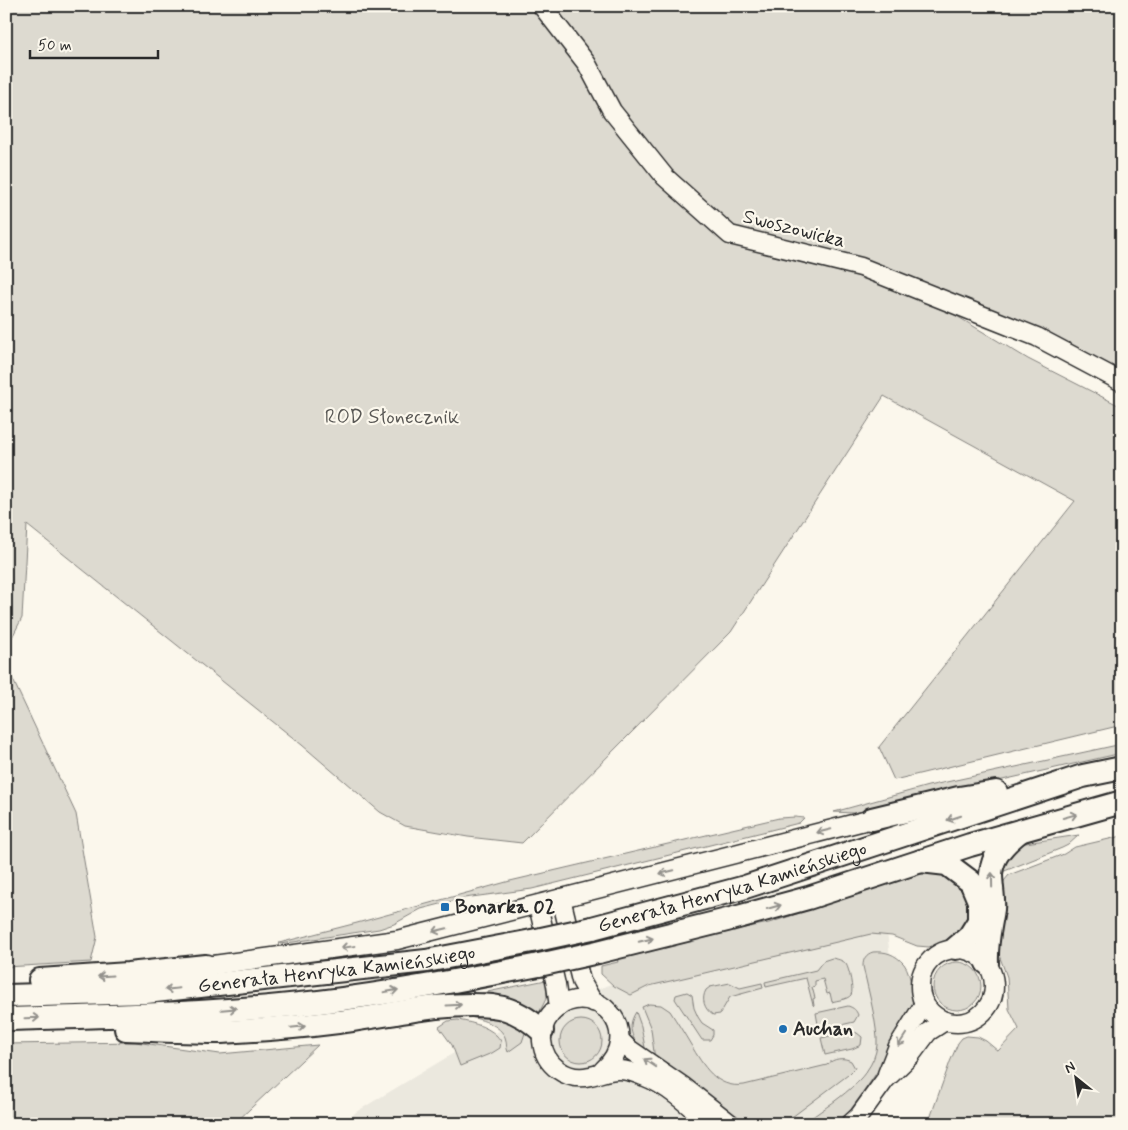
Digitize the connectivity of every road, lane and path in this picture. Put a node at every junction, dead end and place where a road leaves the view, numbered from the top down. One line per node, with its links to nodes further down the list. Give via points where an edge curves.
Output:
1 (542, 6): 2 (street, Swoszowicka, via 587,64 612,111 665,177 730,235 861,268 1037,337)
2 (1122, 382)
3 (1122, 768): 4 (main road, Generała Henryka Kamieńskiego)
4 (1083, 776): 6 (main road, via 959,798); 15 (main road, Generała Henryka Kamieńskiego, one-way to 15, bridge, via 742,888 532,941 426,960 146,992)
5 (1122, 802): 7 (main road, Generała Henryka Kamieńskiego, one-way to 5)
6 (872, 819): 9 (street, Generała Henryka Kamieńskiego, one-way to 9)
7 (1023, 829): 8 (main road, Generała Henryka Kamieńskiego); 12 (main road, one-way to 7, via 994,861 1006,842)
8 (920, 860): 11 (main road, via 947,864 971,882 979,901 979,922); 19 (main road, Generała Henryka Kamieńskiego, one-way to 8, bridge, via 319,1002 458,980 598,952 728,920 808,898)
9 (561, 898): 10 (street, Generała Henryka Kamieńskiego); 16 (street, via 581,981)
10 (538, 905): 13 (street, Generała Henryka Kamieńskiego, one-way to 13, via 397,940); 18 (street)
11 (956, 948): 12 (street, via 979,954); 17 (street, via 943,951 924,967 920,979)
12 (987, 963): 21 (street, via 995,982 991,1003 985,1012 968,1022)
13 (206, 966): 14 (main road, one-way to 14)
14 (6, 982)
15 (6, 996)
16 (593, 1002): 18 (street, via 576,1000); 23 (street, via 611,1014)
17 (924, 1004): 21 (street); 25 (street, one-way to 25, via 898,1046)
18 (559, 1007): 22 (street, via 546,1021)
19 (58, 1018): 20 (main road, Generała Henryka Kamieńskiego, one-way to 19); 22 (main road, one-way to 22, via 97,1028 220,1032 295,1027 466,1004 515,1011)
20 (6, 1019)
21 (945, 1021): 25 (street, via 928,1032 910,1056)
22 (542, 1031): 24 (street, via 543,1050 548,1060 566,1075 578,1078)
23 (620, 1040): 24 (street, via 617,1053); 28 (street, one-way to 23)
24 (602, 1071): 27 (street, via 621,1070 647,1078 668,1090)
25 (885, 1080): 26 (street)
26 (855, 1121)
27 (710, 1124)
28 (731, 1124)

